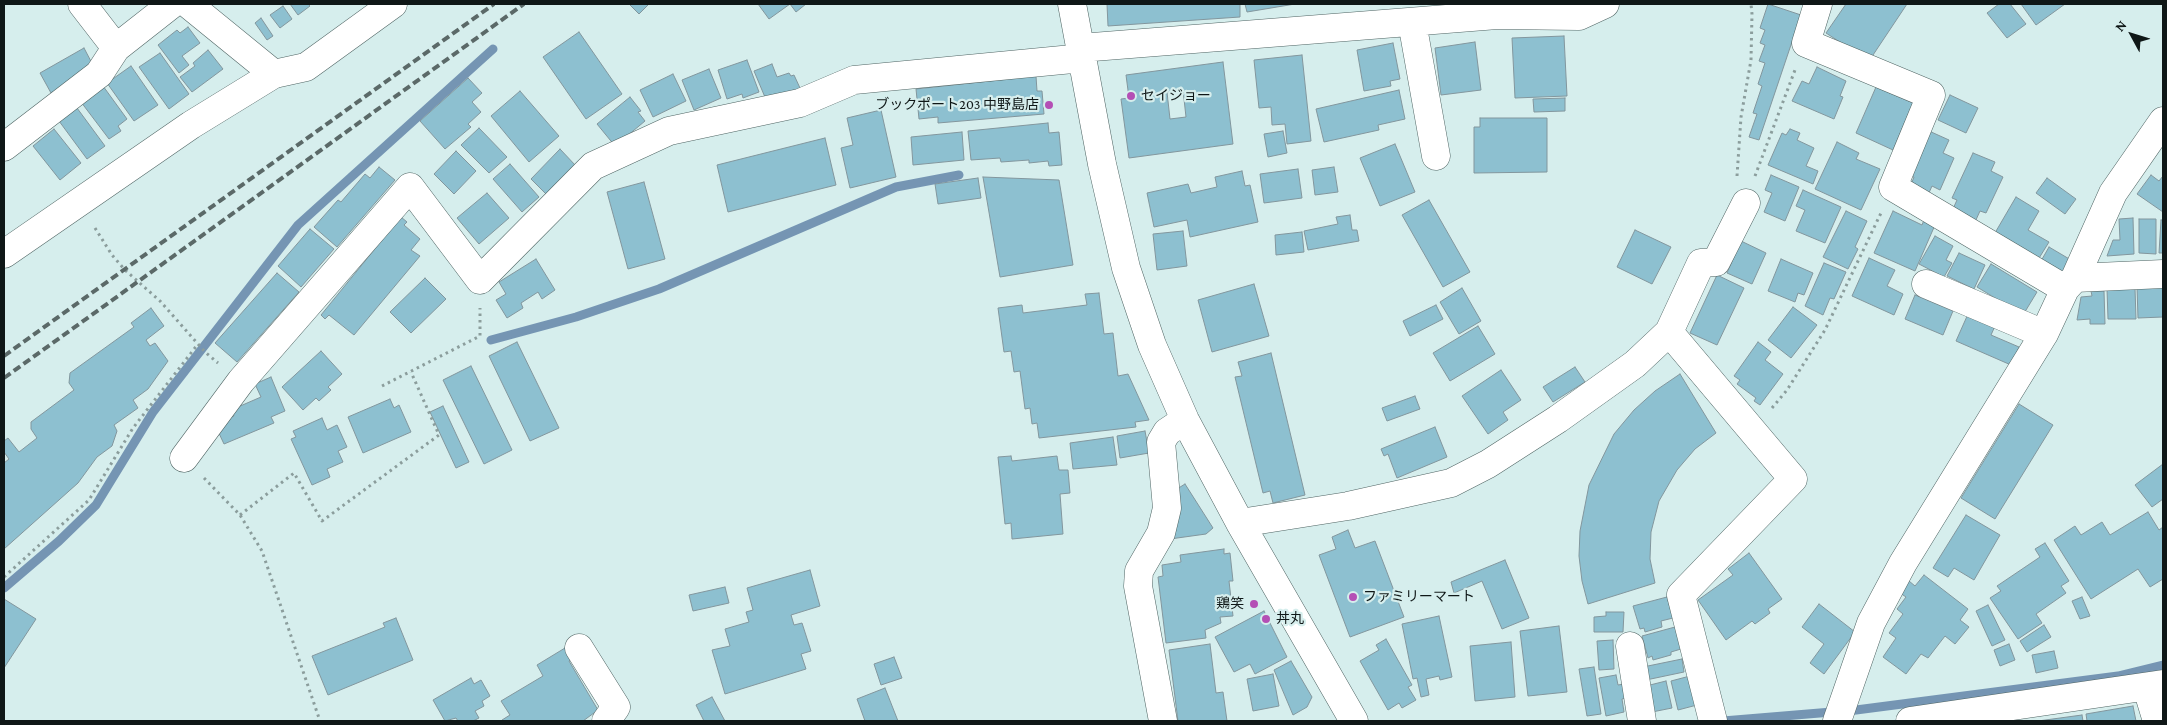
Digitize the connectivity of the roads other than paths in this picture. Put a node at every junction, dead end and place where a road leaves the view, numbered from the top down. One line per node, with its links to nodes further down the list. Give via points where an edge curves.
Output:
1 (82, 4): 9 (street)
2 (172, 4): 9 (street)
3 (188, 4): 11 (street)
4 (393, 4): 11 (street, via 306,67)
5 (1072, 4): 10 (street)
6 (1605, 4): 8 (street, via 1579,16 1497,15)
7 (1818, 4): 18 (street, via 1806,43 1931,95 1893,187)
8 (1412, 22): 10 (street); 14 (street)
9 (116, 48): 13 (street, via 99,74)
10 (1082, 53): 22 (street, via 1102,164 1126,268 1152,345); 23 (street, via 854,80 800,103 669,131 592,166 480,280 410,187 241,381)
11 (274, 74): 16 (street, via 191,125)
12 (2163, 121): 18 (street, via 2113,193)
13 (4, 147)
14 (1436, 156)
15 (1746, 203): 20 (street, via 1716,262 1701,263)
16 (4, 254)
17 (2163, 274): 18 (street)
18 (2070, 283): 21 (street)
19 (1926, 284): 21 (street)
20 (1669, 332): 24 (street, via 1635,364 1558,419 1488,464 1451,483 1348,506); 33 (street, via 1793,479 1681,595)
21 (2044, 334): 28 (street, via 1876,614)
22 (1185, 420): 24 (street); 30 (street, via 1167,432 1161,442 1167,508 1161,533 1139,571 1138,586)
23 (184, 458)
24 (1240, 523): 31 (street)
25 (1630, 646): 32 (street)
26 (579, 648): 29 (street, via 616,708)
27 (2155, 686): 34 (street); 35 (street)
28 (1840, 714)
29 (606, 721)
30 (1163, 721)
31 (1354, 721)
32 (1642, 721)
33 (1713, 721)
34 (1910, 721)
35 (2157, 721)

